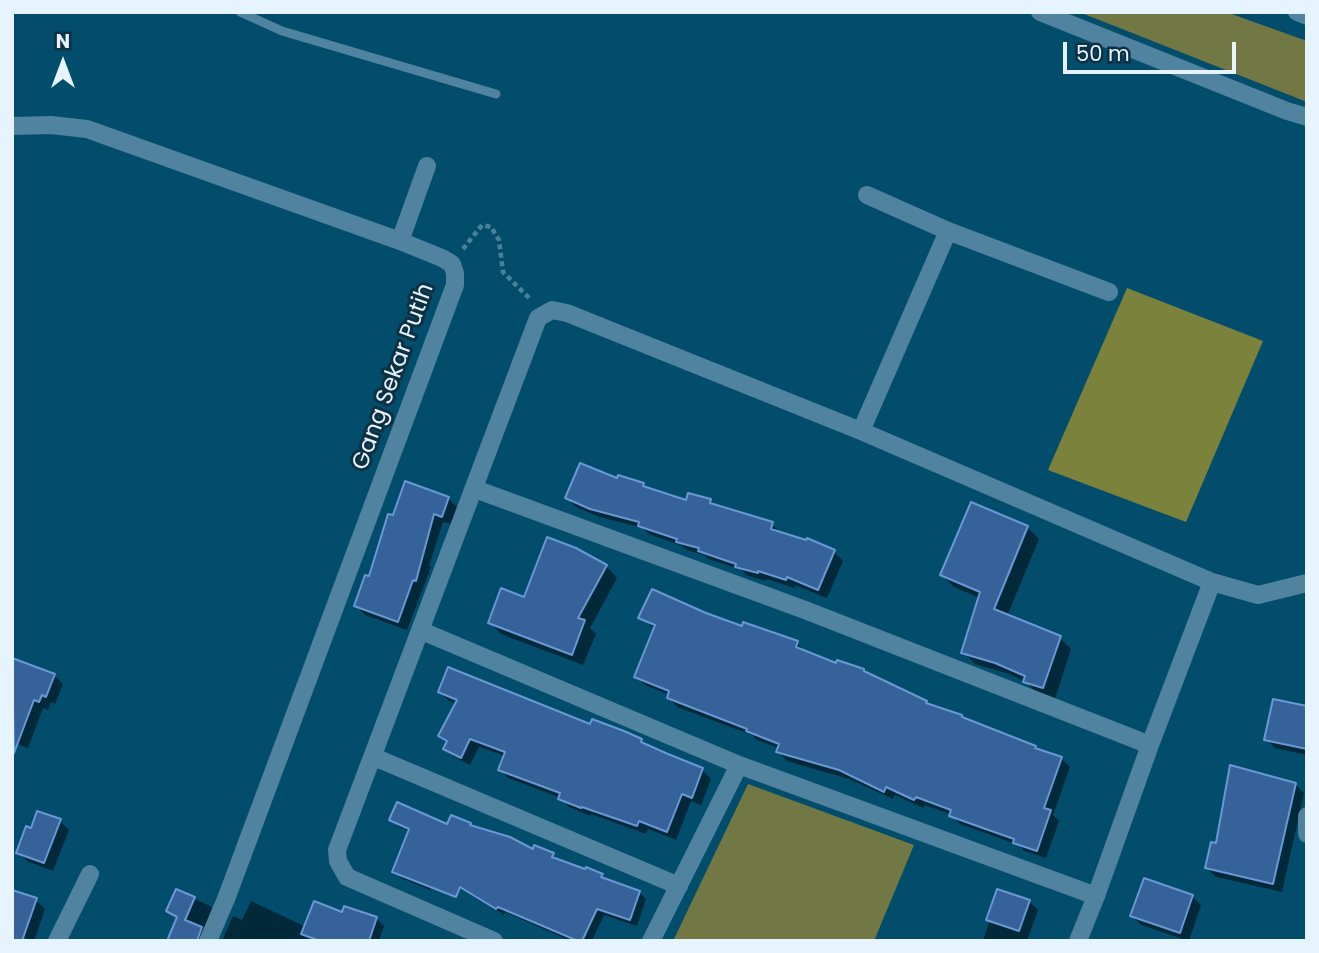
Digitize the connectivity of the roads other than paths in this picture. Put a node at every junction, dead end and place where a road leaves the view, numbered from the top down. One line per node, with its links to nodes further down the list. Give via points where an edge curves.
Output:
1 (240, 12): 5 (lane, via 282,31)
2 (1040, 12): 6 (street)
3 (1297, 12): 4 (street)
4 (1307, 16)
5 (496, 94)
6 (1287, 111): 7 (street); 8 (street)
7 (1307, 117)
8 (1307, 124)
9 (12, 125): 13 (street, Gang Sekar Putih, via 87,129)
10 (427, 166): 13 (street)
11 (867, 195): 12 (street)
12 (948, 231): 14 (street); 15 (street)
13 (400, 241): 29 (street, Gang Sekar Putih, via 452,264 455,285)
14 (1109, 292)
15 (862, 431): 16 (street, via 552,310 538,318); 17 (street)
16 (475, 489): 19 (street); 20 (street, via 805,610)
17 (1212, 582): 18 (street, via 1258,595); 20 (street)
18 (1307, 583)
19 (422, 631): 21 (street); 22 (street)
20 (1150, 745): 27 (street)
21 (374, 757): 26 (street); 30 (street, via 341,838 341,869 347,877)
22 (739, 765): 26 (street); 27 (street)
23 (1307, 816): 24 (street)
24 (1307, 834)
25 (90, 874): 28 (street)
26 (679, 886): 31 (street)
27 (1096, 896): 32 (street)
28 (57, 941)
29 (208, 941)
30 (494, 941)
31 (651, 941)
32 (1078, 941)

